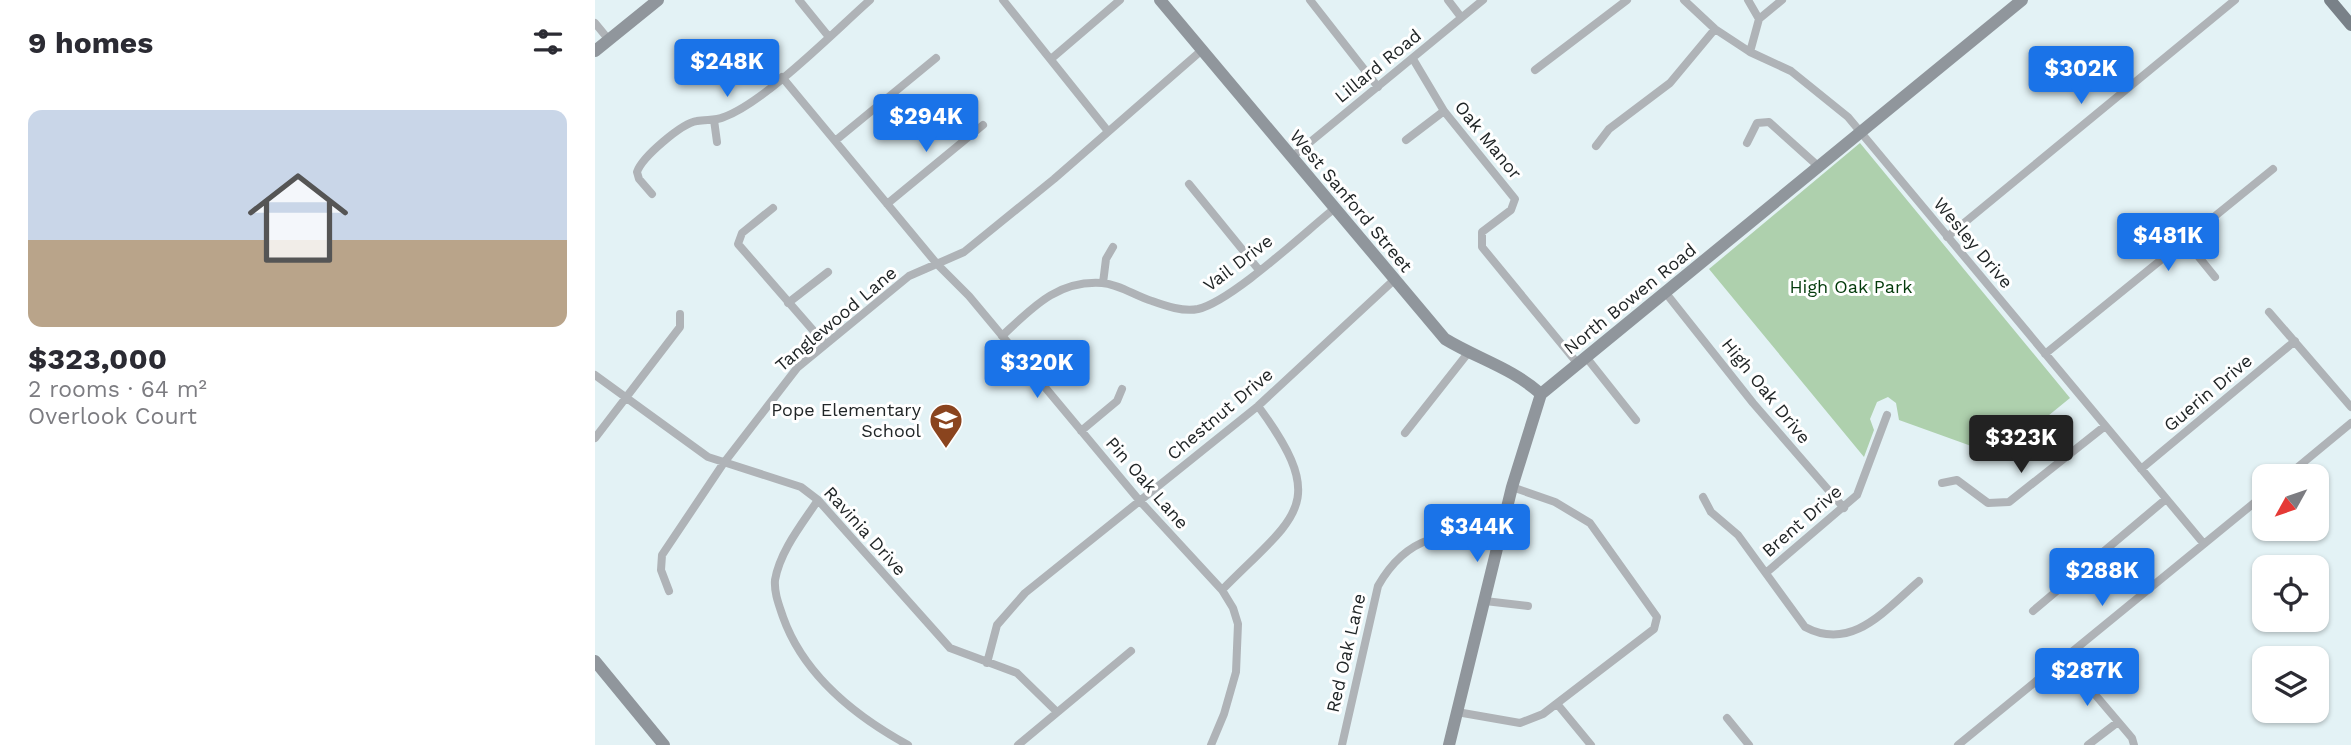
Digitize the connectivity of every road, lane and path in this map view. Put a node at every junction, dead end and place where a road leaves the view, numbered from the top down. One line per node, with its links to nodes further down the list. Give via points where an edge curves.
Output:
1 (658, 0): 23 (street)
2 (799, 0): 22 (street)
3 (870, 0): 22 (street)
4 (1003, 0): 28 (street)
5 (1120, 0): 28 (street)
6 (1160, 0): 24 (street, West Sanford Street)
7 (1310, 0): 32 (street)
8 (1448, 0): 17 (street)
9 (1483, 0): 17 (street, Lillard Road)
10 (1627, 0): 30 (street)
11 (1684, 0): 21 (street, Wesley Drive)
12 (1748, 0): 18 (street)
13 (1782, 0): 18 (street)
14 (2022, 0): 37 (street, North Bowen Road)
15 (2235, 0): 51 (street)
16 (2330, 0): 20 (main road)
17 (1461, 17): 29 (street, Lillard Road)
18 (1759, 19): 26 (street)
19 (595, 23): 23 (street)
20 (2351, 25)
21 (1715, 29): 26 (street, Wesley Drive); 42 (street, via 1670,83 1609,129)
22 (829, 37): 31 (street)
23 (609, 40): 25 (street)
24 (1202, 50): 36 (street, Tanglewood Lane); 43 (street, West Sanford Street)
25 (595, 51)
26 (1750, 52): 37 (street, Wesley Drive, via 1806,81)
27 (936, 58): 39 (street)
28 (1051, 59): 36 (street)
29 (1413, 59): 32 (street, Lillard Road); 33 (street, Oak Manor)
30 (1535, 69)
31 (782, 77): 34 (street, via 740,108); 39 (street, Pin Oak Lane)
32 (1378, 86): 43 (street, Lillard Road)
33 (1444, 111): 38 (street); 69 (street, Oak Manor, via 1515,199 1511,210 1482,232 1482,247)
34 (714, 120): 40 (street); 47 (street, via 685,126 640,164 639,179)
35 (983, 125): 48 (street)
36 (1107, 130): 54 (street, Tanglewood Lane, via 964,252)
37 (1860, 132): 44 (street, North Bowen Road); 51 (street, Wesley Drive)
38 (1406, 140)
39 (835, 141): 48 (street, Pin Oak Lane)
40 (717, 142)
41 (1747, 144): 44 (street, via 1757,123 1769,122)
42 (1596, 146)
43 (1292, 157): 50 (street, West Sanford Street)
44 (1818, 166): 60 (street, North Bowen Road)
45 (2273, 169): 52 (street)
46 (1189, 184): 55 (street)
47 (652, 194)
48 (887, 204): 54 (street, Pin Oak Lane)
49 (773, 208): 61 (street, via 742,233 738,244)
50 (1335, 208): 55 (street, Vail Drive); 58 (street, West Sanford Street)
51 (1947, 237): 68 (street, Wesley Drive)
52 (2185, 240): 57 (street); 68 (street)
53 (1113, 247): 59 (street, via 1106,259)
54 (937, 264): 64 (street, Pin Oak Lane); 66 (street, Tanglewood Lane, via 909,276)
55 (1259, 270): 59 (street, Vail Drive, via 1227,296 1195,309 1168,307)
56 (828, 272): 61 (street)
57 (2215, 277)
58 (1394, 280): 67 (street, West Sanford Street, via 1445,339); 74 (street, Chestnut Drive)
59 (1103, 283): 64 (street, Vail Drive, via 1056,290)
60 (1665, 292): 69 (street, North Bowen Road); 93 (street, High Oak Drive)
61 (789, 303): 66 (street)
62 (2269, 312): 65 (street)
63 (680, 314): 73 (street, via 680,327)
64 (1002, 336): 80 (street, Pin Oak Lane)
65 (2295, 341): 75 (street); 85 (street, Guerin Drive)
66 (825, 344): 83 (street, Tanglewood Lane, via 783,384)
67 (1468, 353): 72 (street, West Sanford Street, via 1507,368); 81 (street)
68 (2045, 354): 79 (street, Wesley Drive)
69 (1582, 361): 72 (street, North Bowen Road); 77 (street)
70 (595, 374): 73 (street, Ravinia Drive)
71 (1122, 389): 80 (street, via 1117,401)
72 (1541, 394): 87 (street)
73 (625, 397): 82 (street); 83 (street, Ravinia Drive)
74 (1258, 406): 91 (street, Chestnut Drive); 98 (street, via 1289,450 1299,486 1298,506 1276,536)
75 (2351, 407)
76 (1887, 415): 93 (street, Brent Drive, via 1862,486)
77 (1636, 420)
78 (2351, 423): 84 (street)
79 (2105, 426): 85 (street, Wesley Drive); 86 (street, via 2009,502 1988,503 1957,480)
80 (1081, 431): 91 (street, Pin Oak Lane)
81 (1405, 433)
82 (595, 438)
83 (723, 464): 90 (street, Ravinia Drive, via 801,487); 99 (street, Tanglewood Lane, via 662,555 661,569)
84 (2301, 464)
85 (2141, 469): 89 (street, Wesley Drive)
86 (1942, 483)
87 (1511, 488): 94 (street); 107 (street, via 1555,502 1590,523 1657,617 1654,629)
88 (1703, 497): 96 (street, via 1711,512 1738,535)
89 (2166, 499): 95 (street, Wesley Drive); 102 (street)
90 (818, 500): 106 (street, Ravinia Drive, via 934,633 950,648); 113 (street, via 790,543 775,580 790,635 803,659 828,687 879,729)
91 (1139, 500): 98 (street, Pin Oak Lane); 106 (street, Chestnut Drive, via 1007,611 997,625)
92 (2252, 505): 95 (street)
93 (1845, 508): 96 (street, Brent Drive)
94 (1501, 535): 100 (street); 116 (street, Red Oak Lane, via 1439,536 1411,549 1387,571 1378,586)
95 (2204, 544): 104 (street)
96 (1767, 572): 97 (street, via 1805,627 1830,637 1859,630)
97 (1919, 581)
98 (1222, 590): 115 (street, Pin Oak Lane, via 1238,624 1239,647 1224,714)
99 (669, 591)
100 (1485, 601): 101 (street); 109 (street)
101 (1528, 606)
102 (2032, 611)
103 (1131, 651): 108 (street)
104 (2064, 658): 111 (street); 120 (street)
105 (595, 661): 112 (street)
106 (987, 663): 108 (street, Ravinia Drive, via 1017,674)
107 (1558, 705): 109 (street, via 1520,723); 118 (street)
108 (1057, 712): 114 (street)
109 (1457, 712): 117 (street)
110 (1727, 718): 119 (street)
111 (2118, 722): 121 (street); 122 (street)
112 (664, 745)
113 (908, 745)
114 (1018, 745)
115 (1211, 745)
116 (1342, 745)
117 (1449, 745)
118 (1591, 745)
119 (1749, 745)
120 (1958, 745)
121 (2088, 745)
122 (2134, 745)

